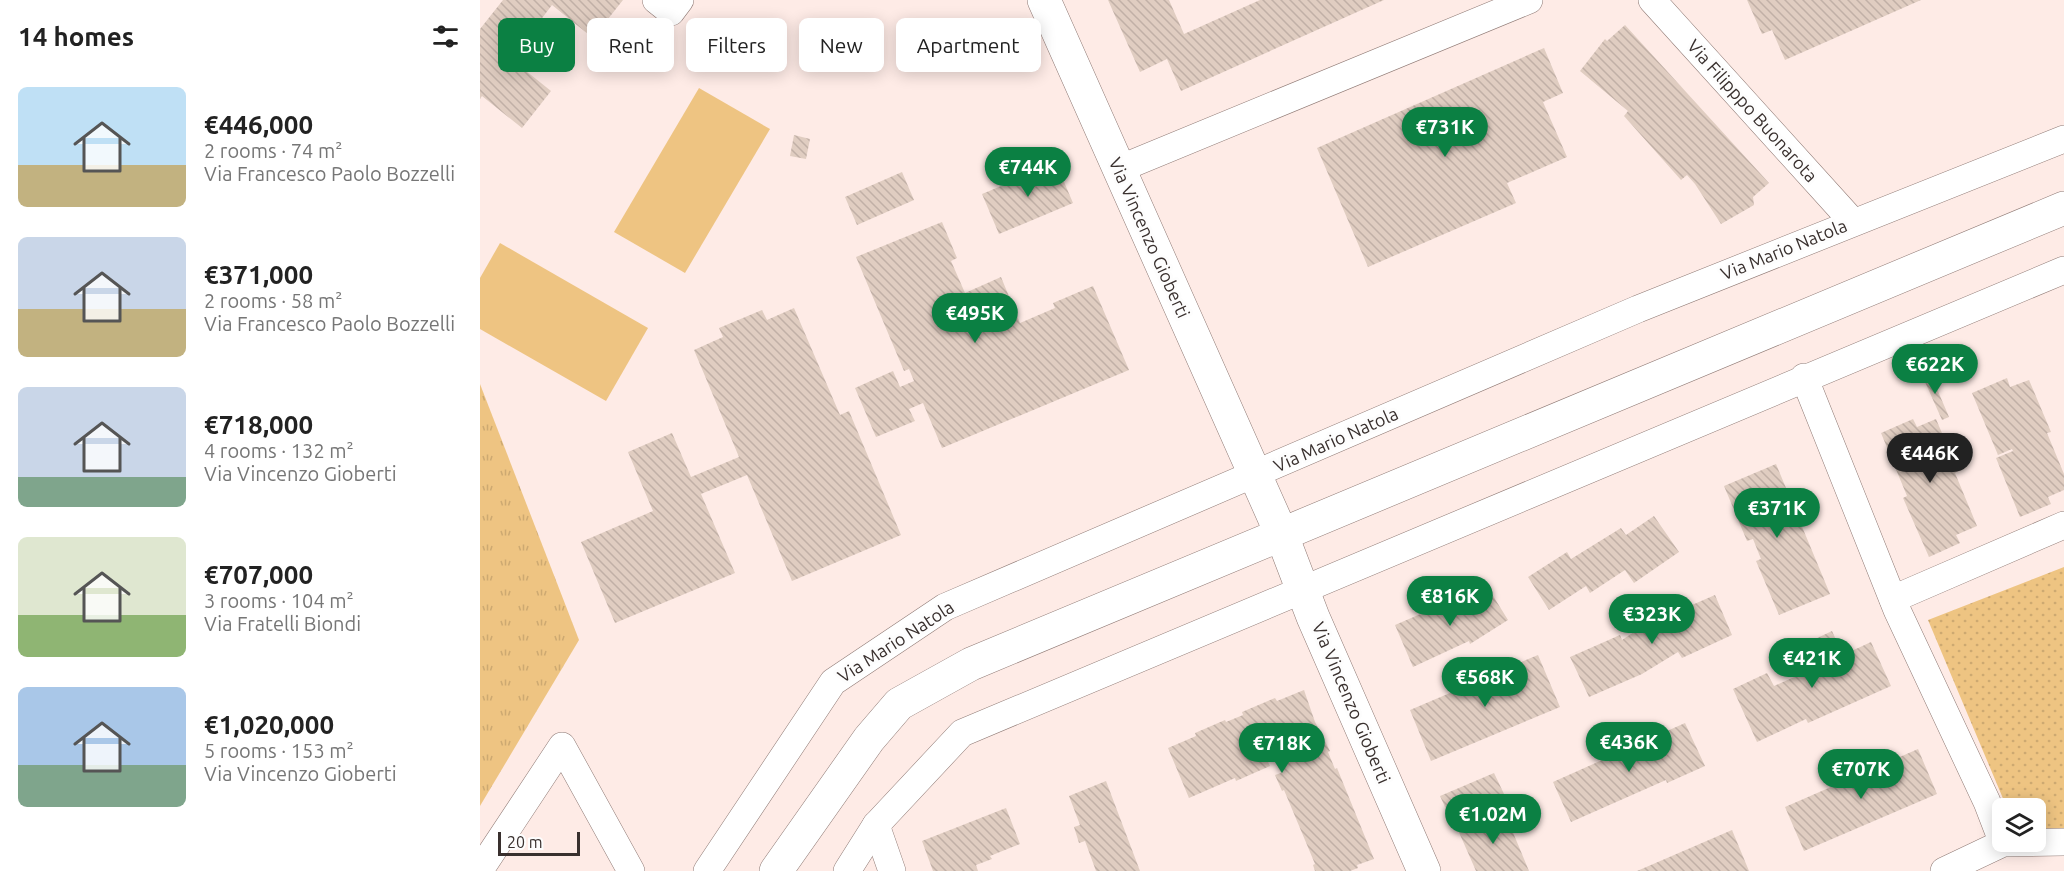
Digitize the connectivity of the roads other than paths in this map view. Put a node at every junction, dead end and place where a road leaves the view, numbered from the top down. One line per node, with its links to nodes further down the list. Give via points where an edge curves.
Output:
1 (656, 0): 2 (street, via 671,12)
2 (680, 0)
3 (1044, 0): 7 (street, Via Vincenzo Gioberti)
4 (1529, 0): 7 (street)
5 (1652, 0): 9 (street, Via Filipppo Buonarota)
6 (2064, 139): 9 (street, Via Mario Natola)
7 (1119, 169): 12 (street, Via Vincenzo Gioberti)
8 (2064, 208): 14 (street)
9 (1853, 222): 12 (street, Via Mario Natola, via 1638,309)
10 (2064, 270): 11 (street)
11 (1804, 377): 15 (street); 16 (street)
12 (1255, 475): 14 (street, Via Vincenzo Gioberti); 24 (street, Via Mario Natola, via 945,607 833,682)
13 (2064, 525): 16 (street)
14 (1281, 533): 15 (street, Via Vincenzo Gioberti); 25 (street, via 971,664 899,704 869,739)
15 (1302, 590): 18 (street, via 962,733); 28 (street, Via Vincenzo Gioberti)
16 (1893, 599): 17 (street)
17 (1992, 814)
18 (876, 825): 26 (street); 27 (street)
19 (2046, 842): 20 (street)
20 (2064, 842)
21 (1992, 847): 29 (street)
22 (480, 870): 23 (street, via 562,746)
23 (631, 871)
24 (707, 871)
25 (776, 871)
26 (847, 871)
27 (892, 871)
28 (1424, 871)
29 (1944, 871)

